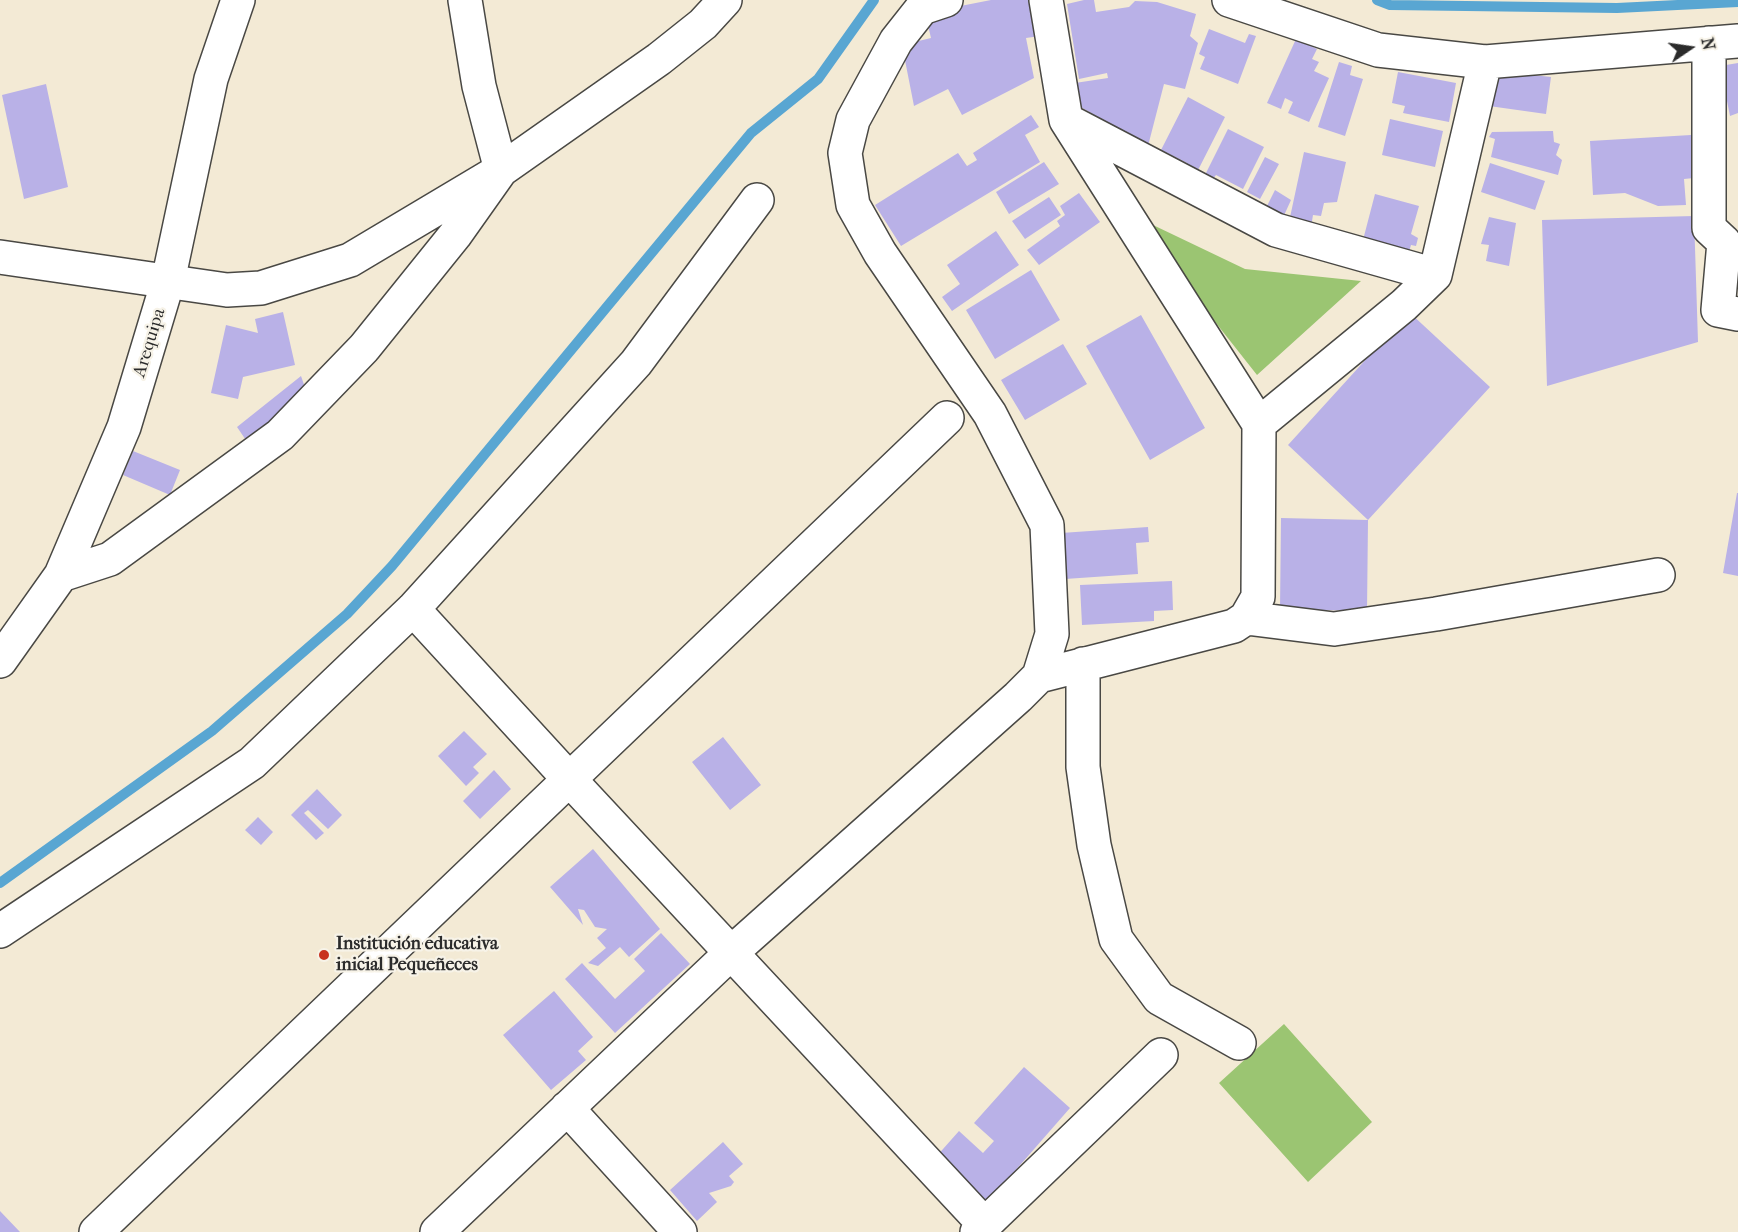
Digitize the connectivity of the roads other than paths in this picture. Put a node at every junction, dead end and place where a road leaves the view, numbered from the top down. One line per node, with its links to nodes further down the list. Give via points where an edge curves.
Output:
1 (238, 0): 15 (street, Arequipa, via 212,79)
2 (465, 0): 10 (street, via 479,86)
3 (724, 0): 10 (street, via 703,24 659,59)
4 (946, 0): 25 (street, via 922,8 896,41 853,120 845,153 853,206 880,253 990,414 1047,525 1052,634)
5 (1046, 0): 9 (street)
6 (1229, 0): 8 (street, via 1378,50)
7 (1724, 42): 8 (street); 12 (street, via 1709,228)
8 (1485, 62): 14 (street)
9 (1066, 120): 14 (street, via 1276,230); 18 (street)
10 (501, 170): 15 (street, via 350,260 301,277 261,288 227,290); 19 (street, via 455,235 364,348 280,435 110,559)
11 (757, 200): 21 (street, via 636,363)
12 (1731, 240): 16 (street, via 1718,310)
13 (0, 257): 15 (street)
14 (1435, 275): 18 (street)
15 (168, 281): 19 (street, Arequipa, via 124,427)
16 (1738, 314)
17 (946, 418): 26 (street)
18 (1259, 424): 22 (street, via 1258,597)
19 (61, 575): 23 (street, Arequipa)
20 (1658, 575): 22 (street, via 1334,628)
21 (413, 609): 26 (street); 27 (street, via 252,763)
22 (1246, 618): 24 (street, via 1234,626)
23 (0, 661)
24 (1083, 664): 25 (street); 29 (street, via 1083,767 1094,845 1116,939 1159,998)
25 (1038, 676): 28 (street)
26 (569, 779): 28 (street); 33 (street)
27 (0, 931)
28 (732, 952): 31 (street); 32 (street)
29 (1239, 1043)
30 (1161, 1055): 32 (street)
31 (567, 1108): 34 (street); 35 (street)
32 (981, 1228)
33 (96, 1232)
34 (437, 1232)
35 (680, 1232)

